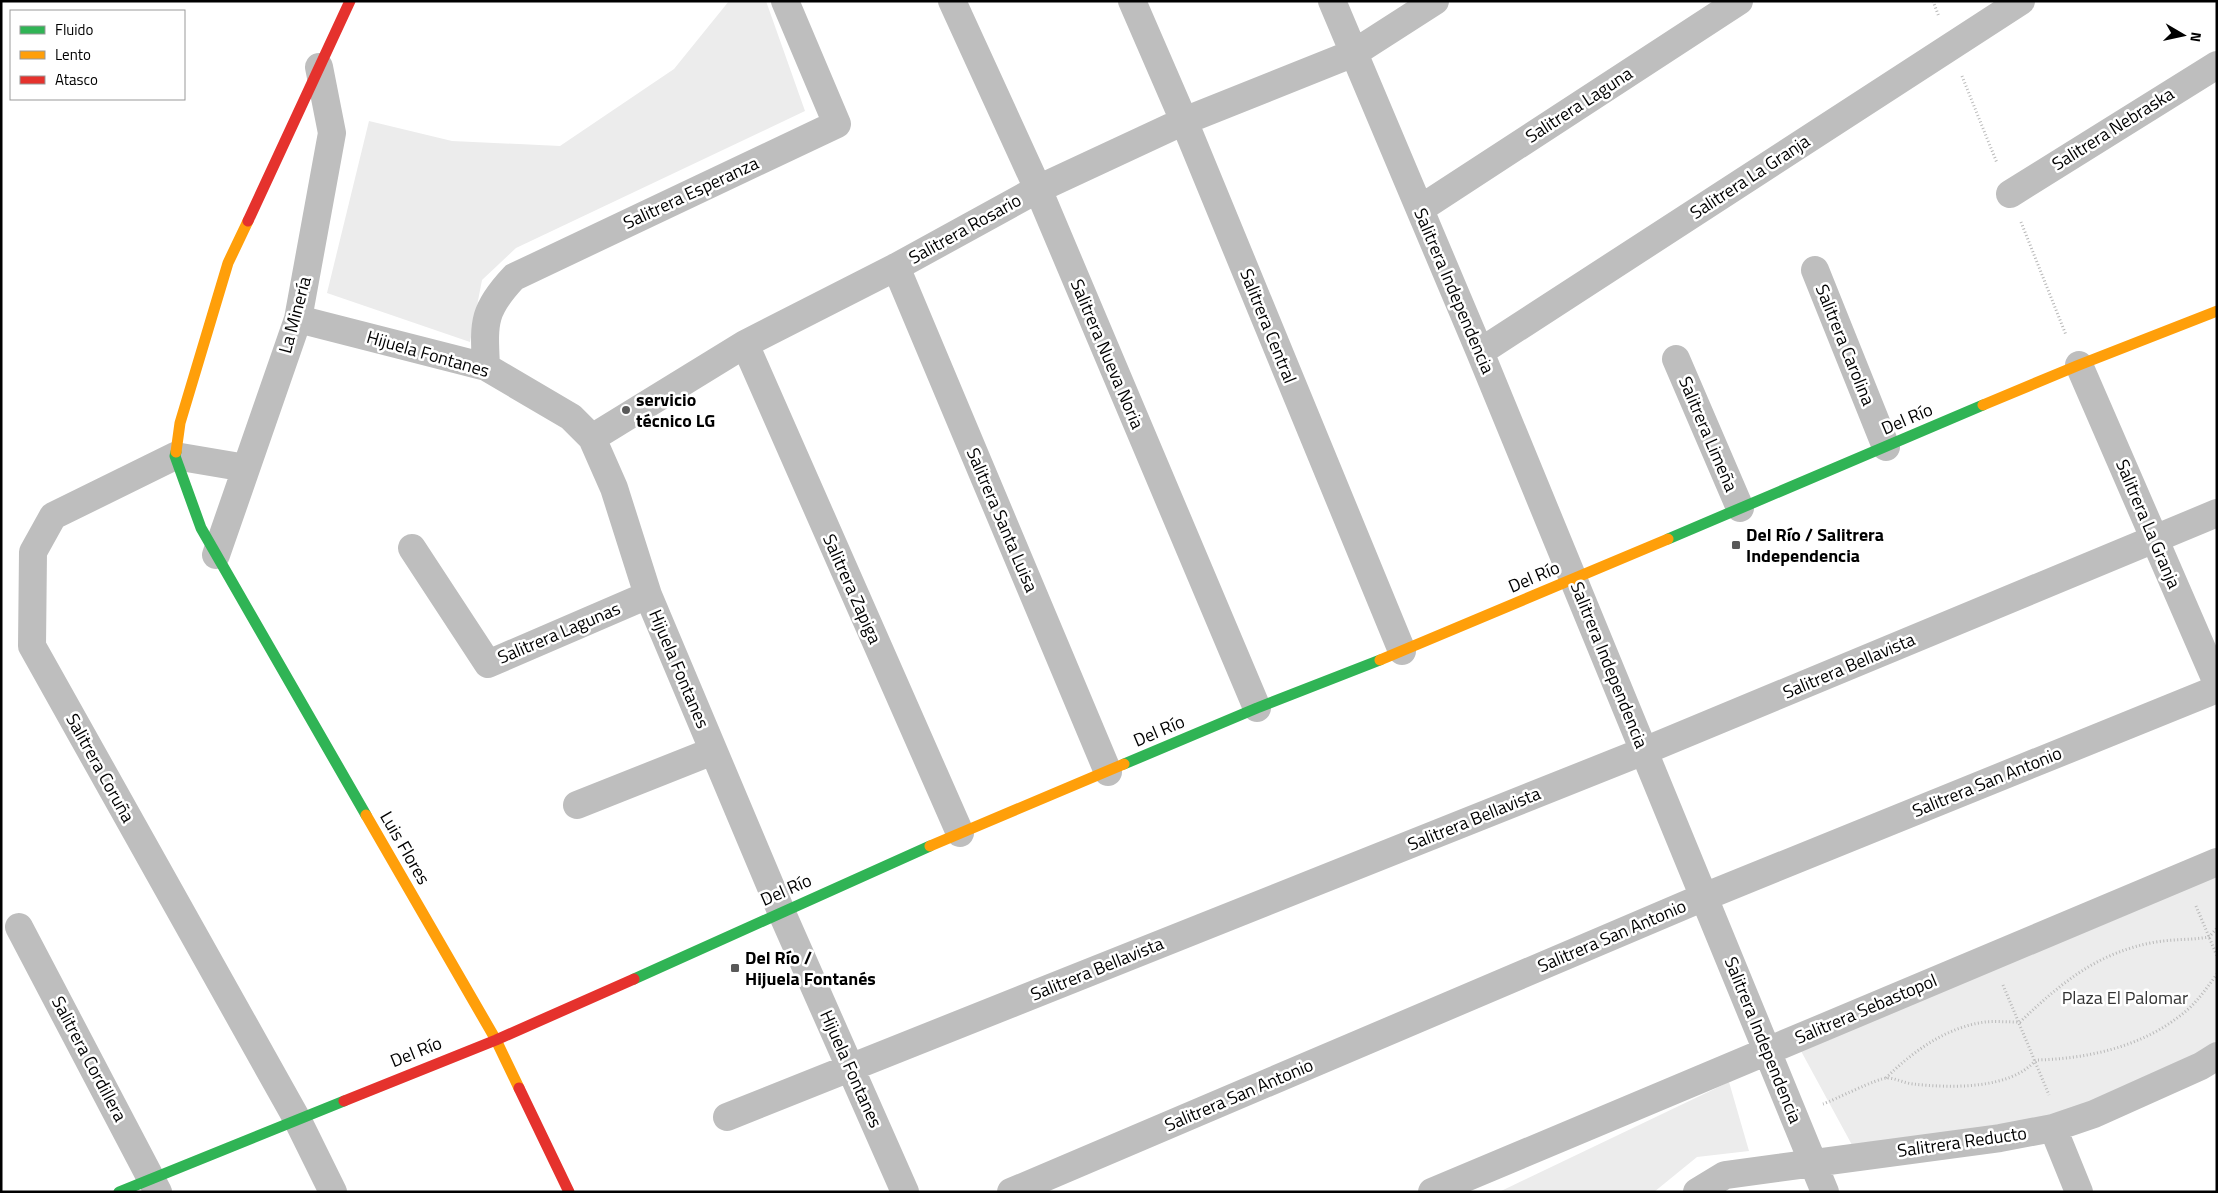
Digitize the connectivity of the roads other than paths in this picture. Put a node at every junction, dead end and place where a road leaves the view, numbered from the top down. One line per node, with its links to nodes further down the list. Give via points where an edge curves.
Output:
1 (350, 1): 11 (street)
2 (785, 1): 24 (street, Salitrera Esperanza, via 837,124 514,277 488,311 484,325)
3 (952, 1): 13 (street, Salitrera Nueva Noria)
4 (1132, 1): 12 (street, Salitrera Central)
5 (1332, 1): 9 (street, Salitrera Independencia)
6 (1435, 1): 9 (street, Salitrera Rosario)
7 (1739, 1): 15 (street, Salitrera Laguna)
8 (2021, 1): 21 (street, Salitrera La Granja)
9 (1354, 53): 12 (street, Salitrera Rosario); 15 (street, Salitrera Independencia)
10 (2217, 64): 14 (street, Salitrera Nebraska)
11 (319, 67): 19 (street, La Minería, via 332,133); 27 (street, via 228,263 180,423)
12 (1184, 121): 13 (street, Salitrera Rosario); 36 (street, Salitrera Central)
13 (1038, 189): 16 (street, Salitrera Rosario); 39 (street, Salitrera Nueva Noria)
14 (2010, 194)
15 (1420, 209): 21 (street, Salitrera Independencia)
16 (896, 267): 20 (street, Salitrera Rosario); 42 (street, Salitrera Santa Luisa)
17 (1815, 270): 26 (street, Salitrera Carolina)
18 (2217, 311): 23 (street, Del Río)
19 (298, 319): 24 (street, Hijuela Fontanes); 28 (street, La Minería)
20 (745, 344): 25 (street, Salitrera Rosario); 44 (street, Salitrera Zapiga)
21 (1480, 352): 34 (street, Salitrera Independencia)
22 (1676, 359): 29 (street, Salitrera Limeña)
23 (2079, 365): 26 (street, Del Río); 31 (street, Salitrera La Granja)
24 (486, 367): 25 (street, Hijuela Fontanes, via 570,417)
25 (592, 438): 35 (street, Hijuela Fontanes, via 614,488)
26 (1886, 447): 29 (street, Del Río)
27 (175, 456): 28 (street); 33 (street, Luis Flores, via 200,528); 54 (street, Salitrera Coruña, via 53,516 33,552 32,646)
28 (246, 468): 33 (street, La Minería)
29 (1740, 508): 34 (street, Del Río)
30 (2217, 513): 31 (street, Salitrera Bellavista)
31 (2154, 540): 37 (street, Salitrera La Granja); 41 (street, Salitrera Bellavista)
32 (412, 548): 35 (street, Salitrera Lagunas, via 488,664)
33 (216, 555): 49 (street, Luis Flores)
34 (1573, 579): 36 (street, Del Río); 41 (street, Salitrera Independencia)
35 (648, 595): 40 (street, Hijuela Fontanes)
36 (1402, 651): 39 (street, Del Río)
37 (2217, 683)
38 (2217, 689): 46 (street, Salitrera San Antonio)
39 (1257, 708): 42 (street, Del Río)
40 (713, 751): 43 (street); 47 (street, Hijuela Fontanes)
41 (1644, 751): 46 (street, Salitrera Independencia); 52 (street, Salitrera Bellavista)
42 (1108, 772): 44 (street, Del Río)
43 (577, 806)
44 (960, 833): 47 (street, Del Río)
45 (2217, 862): 50 (street, Salitrera Sebastopol)
46 (1704, 897): 50 (street, Salitrera Independencia); 62 (street, Salitrera San Antonio)
47 (782, 911): 49 (street, Del Río); 52 (street, Hijuela Fontanes)
48 (19, 928): 57 (street, Salitrera Cordillera)
49 (496, 1040): 54 (street, Del Río); 60 (street, Luis Flores)
50 (1768, 1050): 56 (street, Salitrera Independencia); 63 (street, Salitrera Sebastopol)
51 (2217, 1056): 55 (street, Salitrera Reducto, via 2094,1114)
52 (850, 1068): 53 (street, Salitrera Bellavista); 61 (street, Hijuela Fontanes)
53 (727, 1117)
54 (297, 1119): 57 (street, Del Río); 59 (street, Salitrera Coruña)
55 (2057, 1127): 56 (street, Salitrera Reducto, via 2000,1138); 66 (street)
56 (1812, 1162): 64 (street, Salitrera Reducto, via 1726,1174); 65 (street, Salitrera Independencia)
57 (154, 1185): 58 (street, Del Río)
58 (119, 1192)
59 (333, 1192)
60 (570, 1192)
61 (905, 1192)
62 (1011, 1192)
63 (1432, 1192)
64 (1697, 1192)
65 (1825, 1192)
66 (2079, 1192)

